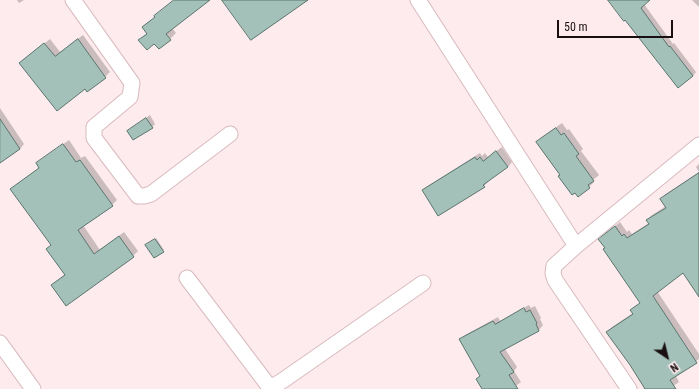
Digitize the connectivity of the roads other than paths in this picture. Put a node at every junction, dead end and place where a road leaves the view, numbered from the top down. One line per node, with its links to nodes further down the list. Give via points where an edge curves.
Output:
1 (73, 0): 3 (street, via 132,84 130,97 94,127 94,138 138,196 151,194)
2 (422, 2): 5 (street)
3 (230, 134)
4 (699, 145): 5 (street)
5 (576, 246): 11 (street, via 554,266 555,280)
6 (187, 278): 10 (street)
7 (423, 284): 10 (street)
8 (0, 343): 9 (street)
9 (33, 389)
10 (270, 389)
11 (629, 389)

